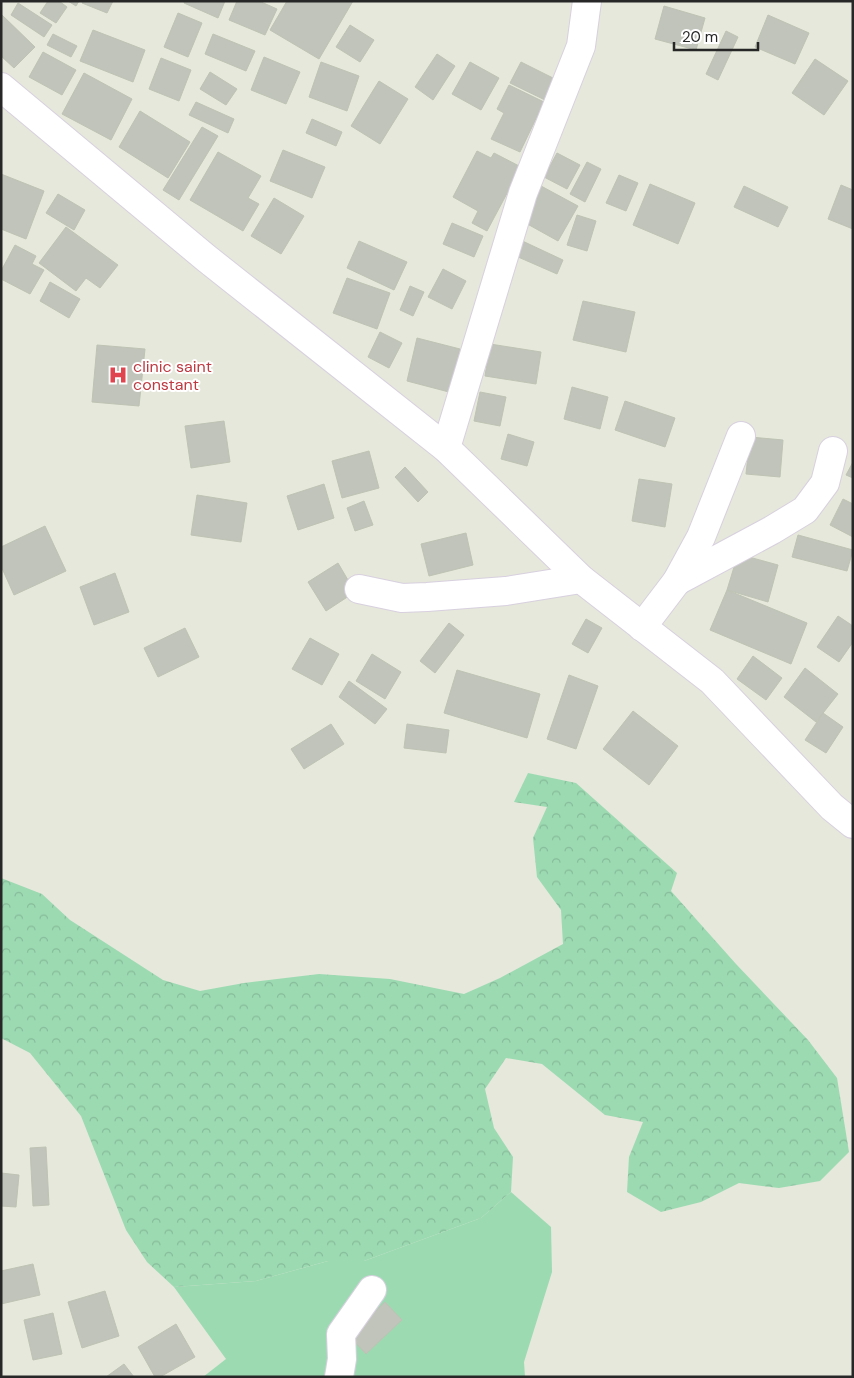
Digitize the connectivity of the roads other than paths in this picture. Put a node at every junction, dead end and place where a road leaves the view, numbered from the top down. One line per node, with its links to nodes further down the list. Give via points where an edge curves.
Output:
1 (587, 1): 4 (street, via 581,46 523,193)
2 (1, 87): 4 (street, via 206,258)
3 (741, 436): 7 (street, via 700,537)
4 (446, 448): 6 (street)
5 (833, 451): 7 (street, via 826,484 805,510)
6 (581, 579): 8 (street, via 506,591 427,597 402,598); 9 (street)
7 (677, 581): 9 (street)
8 (359, 590)
9 (642, 627): 10 (street, via 712,682 832,807)
10 (853, 824)
11 (372, 1290): 12 (street, via 340,1334 342,1360)
12 (339, 1377)

